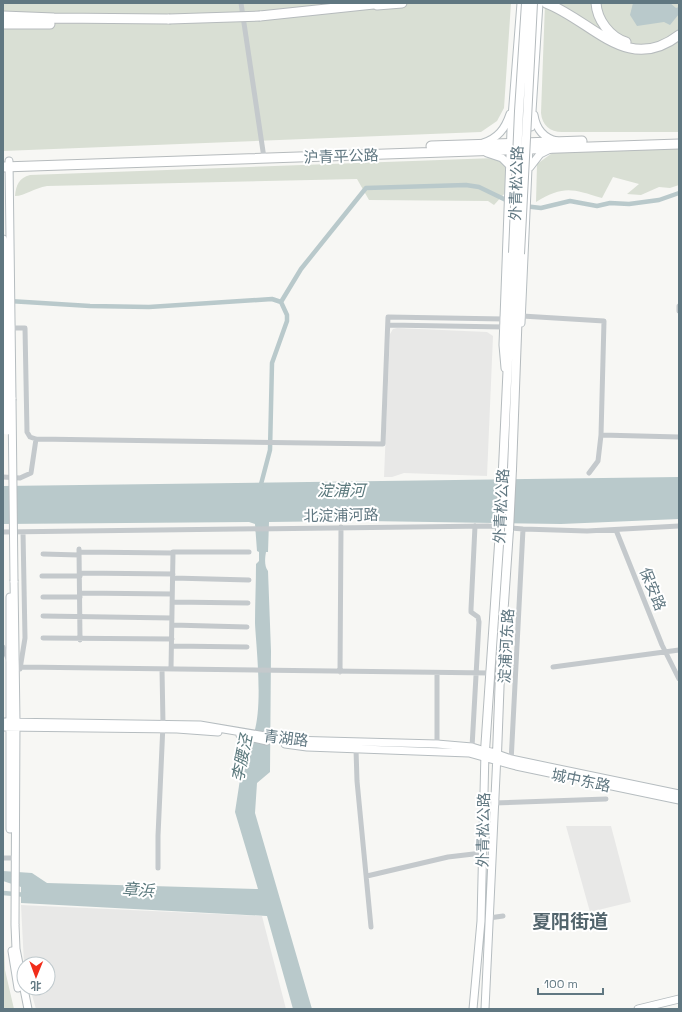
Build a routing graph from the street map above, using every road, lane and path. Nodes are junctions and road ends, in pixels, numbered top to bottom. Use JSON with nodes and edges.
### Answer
{"nodes":[{"id":1,"x":241,"y":3,"type":"edge"},
{"id":2,"x":383,"y":3,"type":"edge"},
{"id":3,"x":402,"y":3,"type":"edge"},
{"id":4,"x":521,"y":3,"type":"edge"},
{"id":5,"x":526,"y":3,"type":"edge"},
{"id":6,"x":533,"y":3,"type":"edge"},
{"id":7,"x":539,"y":3,"type":"edge"},
{"id":8,"x":546,"y":3,"type":"edge"},
{"id":9,"x":596,"y":3,"type":"edge"},
{"id":10,"x":354,"y":7,"type":"junction"},
{"id":11,"x":3,"y":16,"type":"edge"},
{"id":12,"x":151,"y":20,"type":"junction"},
{"id":13,"x":3,"y":25,"type":"edge"},
{"id":14,"x":679,"y":28,"type":"edge"},
{"id":15,"x":679,"y":35,"type":"edge"},
{"id":16,"x":532,"y":98,"type":"junction"},
{"id":17,"x":513,"y":107,"type":"junction"},
{"id":18,"x":679,"y":138,"type":"edge"},
{"id":19,"x":565,"y":142,"type":"junction"},
{"id":20,"x":679,"y":144,"type":"edge"},
{"id":21,"x":477,"y":145,"type":"junction"},
{"id":22,"x":511,"y":146,"type":"junction"},
{"id":23,"x":525,"y":146,"type":"junction"},
{"id":24,"x":552,"y":148,"type":"junction"},
{"id":25,"x":470,"y":151,"type":"junction"},
{"id":26,"x":263,"y":155,"type":"junction"},
{"id":27,"x":6,"y":164,"type":"edge"},
{"id":28,"x":510,"y":167,"type":"junction"},
{"id":29,"x":528,"y":175,"type":"junction"},
{"id":30,"x":511,"y":182,"type":"junction"},
{"id":31,"x":528,"y":186,"type":"junction"},
{"id":32,"x":3,"y":239,"type":"edge"},
{"id":33,"x":516,"y":254,"type":"junction"},
{"id":34,"x":7,"y":290,"type":"edge"},
{"id":35,"x":679,"y":306,"type":"edge"},
{"id":36,"x":679,"y":311,"type":"edge"},
{"id":37,"x":522,"y":316,"type":"junction"},
{"id":38,"x":504,"y":319,"type":"junction"},
{"id":39,"x":388,"y":325,"type":"junction"},
{"id":40,"x":504,"y":327,"type":"junction"},
{"id":41,"x":6,"y":328,"type":"edge"},
{"id":42,"x":506,"y":373,"type":"junction"},
{"id":43,"x":514,"y":377,"type":"junction"},
{"id":44,"x":601,"y":435,"type":"junction"},
{"id":45,"x":679,"y":437,"type":"edge"},
{"id":46,"x":36,"y":439,"type":"junction"},
{"id":47,"x":590,"y":473,"type":"dead end"},
{"id":48,"x":3,"y":477,"type":"edge"},
{"id":49,"x":475,"y":526,"type":"junction"},
{"id":50,"x":679,"y":526,"type":"edge"},
{"id":51,"x":341,"y":527,"type":"junction"},
{"id":52,"x":523,"y":529,"type":"junction"},
{"id":53,"x":616,"y":530,"type":"junction"},
{"id":54,"x":3,"y":532,"type":"edge"},
{"id":55,"x":23,"y":532,"type":"junction"},
{"id":56,"x":79,"y":552,"type":"junction"},
{"id":57,"x":249,"y":552,"type":"dead end"},
{"id":58,"x":173,"y":553,"type":"junction"},
{"id":59,"x":43,"y":554,"type":"dead end"},
{"id":60,"x":80,"y":574,"type":"junction"},
{"id":61,"x":42,"y":576,"type":"dead end"},
{"id":62,"x":173,"y":576,"type":"junction"},
{"id":63,"x":249,"y":580,"type":"dead end"},
{"id":64,"x":12,"y":581,"type":"junction"},
{"id":65,"x":172,"y":594,"type":"junction"},
{"id":66,"x":80,"y":595,"type":"junction"},
{"id":67,"x":43,"y":597,"type":"dead end"},
{"id":68,"x":172,"y":602,"type":"junction"},
{"id":69,"x":248,"y":603,"type":"dead end"},
{"id":70,"x":43,"y":616,"type":"dead end"},
{"id":71,"x":80,"y":617,"type":"junction"},
{"id":72,"x":172,"y":618,"type":"junction"},
{"id":73,"x":172,"y":625,"type":"junction"},
{"id":74,"x":247,"y":627,"type":"dead end"},
{"id":75,"x":42,"y":638,"type":"dead end"},
{"id":76,"x":80,"y":639,"type":"junction"},
{"id":77,"x":172,"y":639,"type":"junction"},
{"id":78,"x":15,"y":646,"type":"junction"},
{"id":79,"x":172,"y":646,"type":"junction"},
{"id":80,"x":3,"y":647,"type":"edge"},
{"id":81,"x":247,"y":647,"type":"dead end"},
{"id":82,"x":679,"y":650,"type":"edge"},
{"id":83,"x":666,"y":651,"type":"junction"},
{"id":84,"x":22,"y":660,"type":"junction"},
{"id":85,"x":10,"y":663,"type":"junction"},
{"id":86,"x":20,"y":667,"type":"junction"},
{"id":87,"x":553,"y":667,"type":"dead end"},
{"id":88,"x":162,"y":669,"type":"junction"},
{"id":89,"x":171,"y":669,"type":"junction"},
{"id":90,"x":340,"y":672,"type":"junction"},
{"id":91,"x":437,"y":673,"type":"junction"},
{"id":92,"x":475,"y":673,"type":"junction"},
{"id":93,"x":490,"y":673,"type":"junction"},
{"id":94,"x":15,"y":679,"type":"junction"},
{"id":95,"x":679,"y":679,"type":"edge"},
{"id":96,"x":10,"y":725,"type":"edge"},
{"id":97,"x":163,"y":727,"type":"junction"},
{"id":98,"x":271,"y":739,"type":"junction"},
{"id":99,"x":437,"y":744,"type":"junction"},
{"id":100,"x":472,"y":747,"type":"junction"},
{"id":101,"x":356,"y":749,"type":"junction"},
{"id":102,"x":485,"y":753,"type":"junction"},
{"id":103,"x":497,"y":757,"type":"junction"},
{"id":104,"x":511,"y":762,"type":"junction"},
{"id":105,"x":679,"y":794,"type":"edge"},
{"id":106,"x":606,"y":799,"type":"dead end"},
{"id":107,"x":679,"y":800,"type":"edge"},
{"id":108,"x":494,"y":803,"type":"junction"},
{"id":109,"x":482,"y":853,"type":"junction"},
{"id":110,"x":9,"y":858,"type":"edge"},
{"id":111,"x":158,"y":868,"type":"dead end"},
{"id":112,"x":367,"y":876,"type":"junction"},
{"id":113,"x":13,"y":911,"type":"junction"},
{"id":114,"x":503,"y":916,"type":"dead end"},
{"id":115,"x":489,"y":918,"type":"junction"},
{"id":116,"x":372,"y":927,"type":"dead end"},
{"id":117,"x":679,"y":999,"type":"edge"},
{"id":118,"x":23,"y":1009,"type":"edge"},
{"id":119,"x":28,"y":1009,"type":"edge"},
{"id":120,"x":473,"y":1009,"type":"edge"},
{"id":121,"x":485,"y":1009,"type":"edge"},
{"id":122,"x":638,"y":1009,"type":"edge"}],
"edges":[{"from":1,"to":26,"type":"street"},
{"from":2,"to":10,"type":"highway"},
{"from":3,"to":10,"type":"highway"},
{"from":4,"to":17,"type":"main road"},
{"from":5,"to":33,"type":"main road","name":"外青松公路","bridge":true},
{"from":6,"to":33,"type":"main road","name":"外青松公路","bridge":true},
{"from":7,"to":16,"type":"main road"},
{"from":8,"to":15,"type":"highway"},
{"from":9,"to":14,"type":"highway"},
{"from":10,"to":12,"type":"highway","bridge":true},
{"from":11,"to":12,"type":"highway"},
{"from":12,"to":13,"type":"highway"},
{"from":16,"to":19,"type":"main road"},
{"from":16,"to":23,"type":"main road"},
{"from":17,"to":21,"type":"main road"},
{"from":17,"to":22,"type":"main road"},
{"from":17,"to":23,"type":"main road"},
{"from":18,"to":19,"type":"highway","name":"沪青平公路"},
{"from":19,"to":23,"type":"highway","name":"沪青平公路"},
{"from":20,"to":24,"type":"highway","name":"沪青平公路"},
{"from":21,"to":22,"type":"highway","name":"沪青平公路"},
{"from":21,"to":26,"type":"highway","name":"沪青平公路"},
{"from":22,"to":23,"type":"highway","name":"沪青平公路"},
{"from":22,"to":25,"type":"highway","name":"沪青平公路"},
{"from":22,"to":28,"type":"main road"},
{"from":23,"to":24,"type":"highway","name":"沪青平公路"},
{"from":23,"to":29,"type":"main road"},
{"from":23,"to":30,"type":"main road"},
{"from":24,"to":29,"type":"main road"},
{"from":25,"to":26,"type":"highway","name":"沪青平公路"},
{"from":25,"to":28,"type":"main road"},
{"from":26,"to":27,"type":"highway","name":"沪青平公路"},
{"from":27,"to":34,"type":"main road"},
{"from":28,"to":30,"type":"main road"},
{"from":29,"to":31,"type":"main road"},
{"from":30,"to":31,"type":"main road"},
{"from":30,"to":38,"type":"main road"},
{"from":31,"to":37,"type":"main road"},
{"from":32,"to":34,"type":"main road"},
{"from":33,"to":42,"type":"main road","name":"外青松公路"},
{"from":33,"to":43,"type":"main road","name":"外青松公路"},
{"from":34,"to":41,"type":"main road"},
{"from":35,"to":36,"type":"street"},
{"from":37,"to":43,"type":"main road"},
{"from":37,"to":44,"type":"street"},
{"from":38,"to":39,"type":"street"},
{"from":38,"to":40,"type":"main road"},
{"from":39,"to":40,"type":"street"},
{"from":39,"to":46,"type":"street"},
{"from":40,"to":42,"type":"main road"},
{"from":41,"to":46,"type":"street"},
{"from":41,"to":64,"type":"main road","bridge":true},
{"from":42,"to":93,"type":"main road","name":"外青松公路","bridge":true},
{"from":43,"to":103,"type":"main road","name":"外青松公路","bridge":true},
{"from":44,"to":45,"type":"street"},
{"from":44,"to":47,"type":"street"},
{"from":46,"to":48,"type":"street"},
{"from":49,"to":51,"type":"street","name":"北淀浦河路"},
{"from":49,"to":52,"type":"street","name":"北淀浦河路"},
{"from":49,"to":92,"type":"street"},
{"from":50,"to":53,"type":"street","name":"北淀浦河路"},
{"from":51,"to":55,"type":"street","name":"北淀浦河路"},
{"from":51,"to":90,"type":"street"},
{"from":52,"to":53,"type":"street","name":"北淀浦河路"},
{"from":52,"to":104,"type":"street","name":"淀浦河东路"},
{"from":53,"to":83,"type":"street","name":"保安路"},
{"from":54,"to":55,"type":"street","name":"北淀浦河路"},
{"from":55,"to":84,"type":"street"},
{"from":56,"to":58,"type":"street"},
{"from":56,"to":59,"type":"street"},
{"from":56,"to":60,"type":"street"},
{"from":57,"to":58,"type":"street"},
{"from":58,"to":62,"type":"street"},
{"from":60,"to":61,"type":"street"},
{"from":60,"to":62,"type":"street"},
{"from":60,"to":66,"type":"street"},
{"from":62,"to":63,"type":"street"},
{"from":62,"to":65,"type":"street"},
{"from":64,"to":78,"type":"main road"},
{"from":64,"to":85,"type":"main road"},
{"from":65,"to":66,"type":"street"},
{"from":65,"to":68,"type":"street"},
{"from":66,"to":67,"type":"street"},
{"from":66,"to":71,"type":"street"},
{"from":68,"to":69,"type":"street"},
{"from":68,"to":72,"type":"street"},
{"from":70,"to":71,"type":"street"},
{"from":71,"to":72,"type":"street"},
{"from":71,"to":76,"type":"street"},
{"from":72,"to":73,"type":"street"},
{"from":73,"to":74,"type":"street"},
{"from":73,"to":77,"type":"street"},
{"from":75,"to":76,"type":"street"},
{"from":76,"to":77,"type":"street"},
{"from":77,"to":79,"type":"street"},
{"from":78,"to":84,"type":"street"},
{"from":78,"to":94,"type":"main road"},
{"from":79,"to":81,"type":"street"},
{"from":79,"to":89,"type":"street"},
{"from":80,"to":85,"type":"street"},
{"from":82,"to":83,"type":"street"},
{"from":83,"to":87,"type":"street"},
{"from":83,"to":95,"type":"street","name":"保安路"},
{"from":84,"to":86,"type":"street"},
{"from":85,"to":96,"type":"main road"},
{"from":86,"to":88,"type":"street"},
{"from":86,"to":94,"type":"street"},
{"from":88,"to":89,"type":"street"},
{"from":88,"to":97,"type":"street"},
{"from":89,"to":90,"type":"street"},
{"from":90,"to":91,"type":"street"},
{"from":91,"to":92,"type":"street"},
{"from":91,"to":99,"type":"street"},
{"from":92,"to":93,"type":"street"},
{"from":92,"to":100,"type":"street"},
{"from":93,"to":102,"type":"main road","name":"外青松公路"},
{"from":94,"to":96,"type":"main road"},
{"from":96,"to":97,"type":"main road","name":"青湖路"},
{"from":96,"to":110,"type":"main road"},
{"from":97,"to":98,"type":"main road","name":"青湖路"},
{"from":97,"to":111,"type":"street"},
{"from":98,"to":99,"type":"main road","name":"青湖路"},
{"from":98,"to":101,"type":"main road","name":"青湖路"},
{"from":99,"to":100,"type":"main road","name":"青湖路"},
{"from":100,"to":102,"type":"main road","name":"青湖路"},
{"from":101,"to":102,"type":"main road","name":"青湖路"},
{"from":101,"to":112,"type":"street"},
{"from":102,"to":103,"type":"main road","name":"青湖路"},
{"from":102,"to":109,"type":"main road","name":"外青松公路"},
{"from":103,"to":104,"type":"main road","name":"城中东路"},
{"from":103,"to":108,"type":"main road","name":"外青松公路"},
{"from":104,"to":105,"type":"main road","name":"城中东路"},
{"from":104,"to":107,"type":"main road","name":"城中东路"},
{"from":106,"to":108,"type":"street"},
{"from":108,"to":115,"type":"main road","name":"外青松公路"},
{"from":109,"to":112,"type":"street"},
{"from":109,"to":120,"type":"main road","name":"外青松公路"},
{"from":110,"to":113,"type":"main road"},
{"from":112,"to":116,"type":"street"},
{"from":113,"to":118,"type":"main road"},
{"from":113,"to":119,"type":"main road"},
{"from":114,"to":115,"type":"street"},
{"from":115,"to":121,"type":"main road","name":"外青松公路"},
{"from":117,"to":122,"type":"main road"}]}
